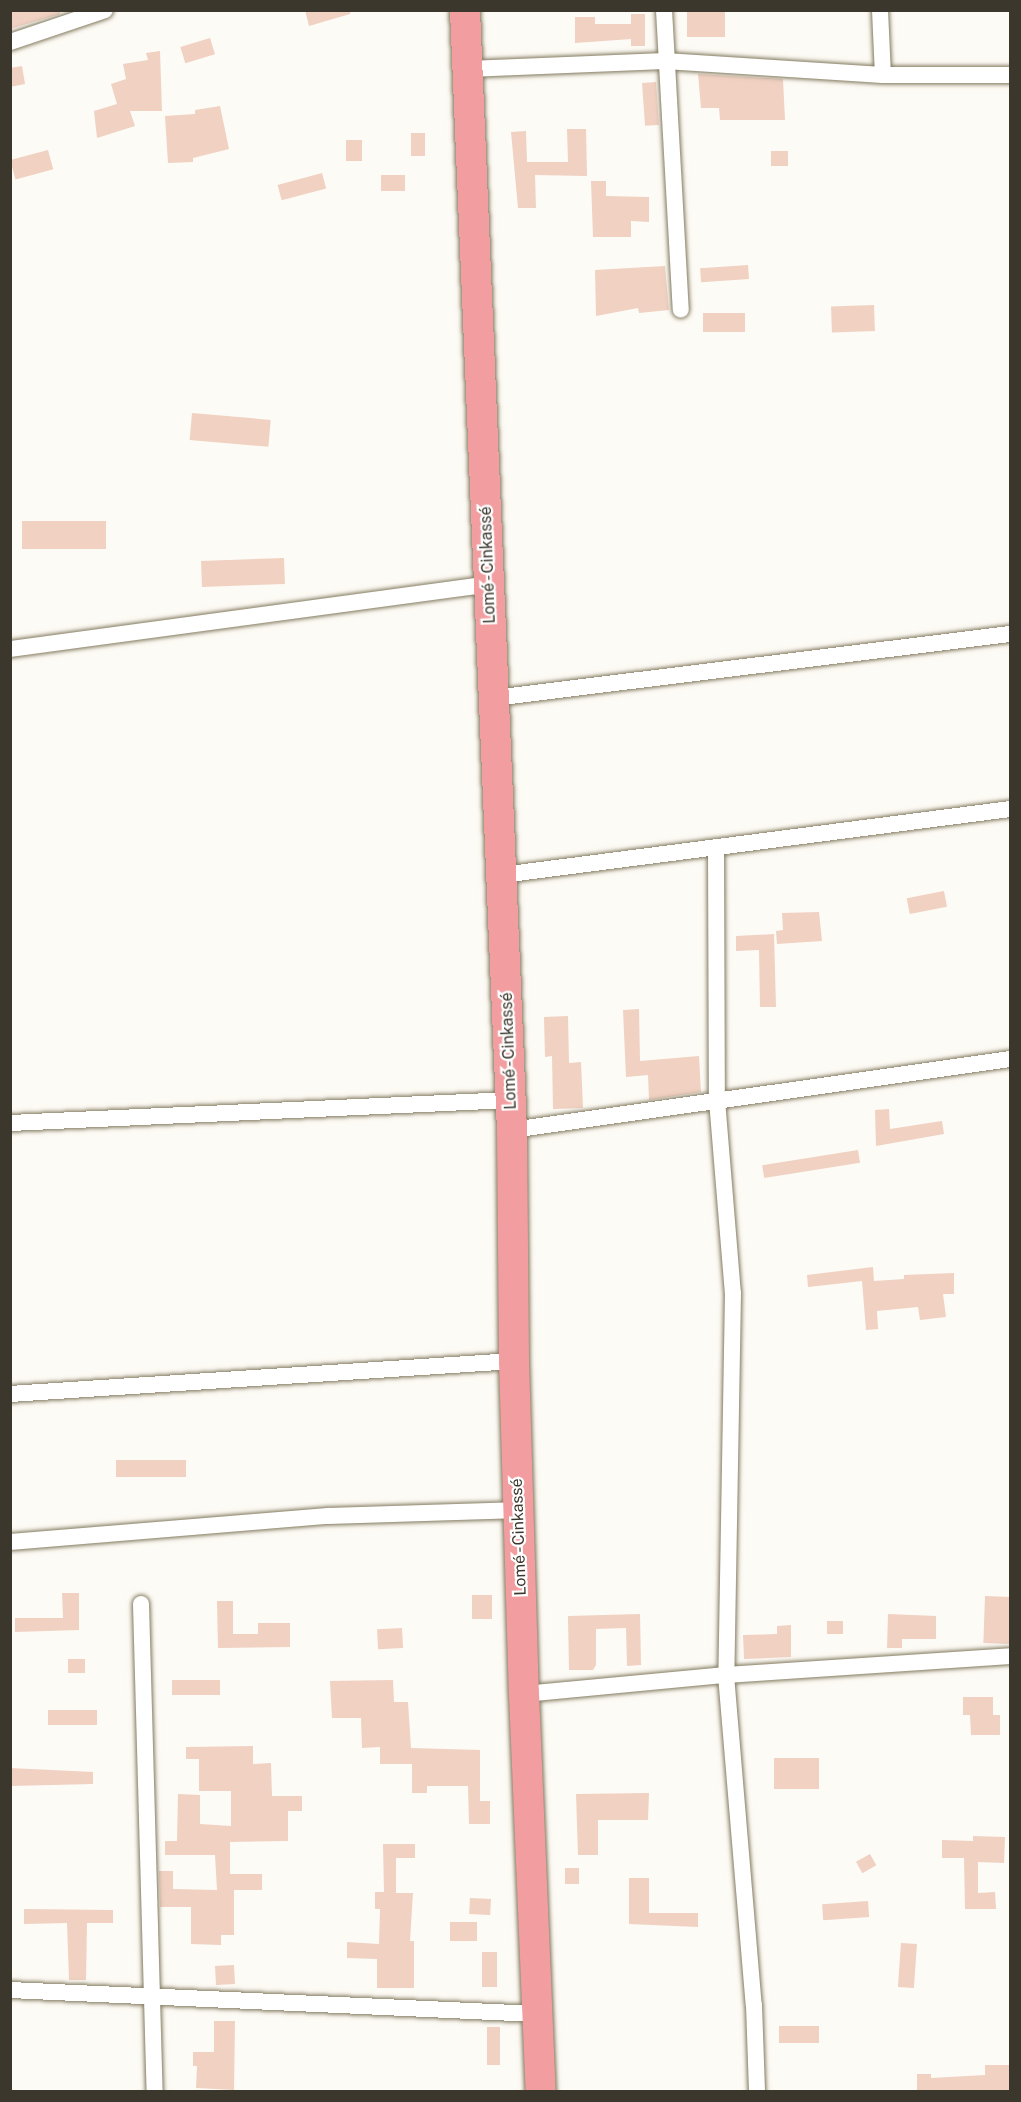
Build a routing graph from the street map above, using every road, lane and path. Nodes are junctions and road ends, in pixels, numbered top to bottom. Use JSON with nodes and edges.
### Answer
{"nodes":[{"id":1,"x":105,"y":10,"type":"edge"},
{"id":2,"x":465,"y":10,"type":"edge"},
{"id":3,"x":664,"y":10,"type":"edge"},
{"id":4,"x":880,"y":10,"type":"edge"},
{"id":5,"x":10,"y":42,"type":"edge"},
{"id":6,"x":665,"y":61,"type":"junction"},
{"id":7,"x":468,"y":69,"type":"junction"},
{"id":8,"x":883,"y":75,"type":"junction"},
{"id":9,"x":1011,"y":75,"type":"edge"},
{"id":10,"x":681,"y":310,"type":"dead end"},
{"id":11,"x":489,"y":584,"type":"junction"},
{"id":12,"x":1011,"y":634,"type":"edge"},
{"id":13,"x":10,"y":649,"type":"edge"},
{"id":14,"x":494,"y":698,"type":"junction"},
{"id":15,"x":1011,"y":810,"type":"edge"},
{"id":16,"x":716,"y":847,"type":"junction"},
{"id":17,"x":502,"y":875,"type":"junction"},
{"id":18,"x":1011,"y":1059,"type":"edge"},
{"id":19,"x":511,"y":1100,"type":"junction"},
{"id":20,"x":717,"y":1100,"type":"junction"},
{"id":21,"x":10,"y":1123,"type":"edge"},
{"id":22,"x":512,"y":1130,"type":"junction"},
{"id":23,"x":514,"y":1361,"type":"junction"},
{"id":24,"x":10,"y":1394,"type":"edge"},
{"id":25,"x":518,"y":1510,"type":"junction"},
{"id":26,"x":10,"y":1542,"type":"edge"},
{"id":27,"x":141,"y":1604,"type":"dead end"},
{"id":28,"x":1011,"y":1656,"type":"edge"},
{"id":29,"x":726,"y":1675,"type":"junction"},
{"id":30,"x":524,"y":1694,"type":"junction"},
{"id":31,"x":10,"y":1990,"type":"edge"},
{"id":32,"x":152,"y":1996,"type":"junction"},
{"id":33,"x":537,"y":2014,"type":"junction"},
{"id":34,"x":155,"y":2091,"type":"edge"},
{"id":35,"x":541,"y":2091,"type":"edge"},
{"id":36,"x":757,"y":2091,"type":"edge"}],
"edges":[{"from":1,"to":5,"type":"street"},
{"from":2,"to":7,"type":"highway","name":"Lomé - Cinkassé"},
{"from":3,"to":6,"type":"street"},
{"from":4,"to":8,"type":"street"},
{"from":6,"to":7,"type":"street"},
{"from":6,"to":8,"type":"street"},
{"from":6,"to":10,"type":"street"},
{"from":7,"to":11,"type":"highway","name":"Lomé - Cinkassé"},
{"from":8,"to":9,"type":"street"},
{"from":11,"to":13,"type":"street"},
{"from":11,"to":14,"type":"highway","name":"Lomé - Cinkassé"},
{"from":12,"to":14,"type":"street"},
{"from":14,"to":17,"type":"highway","name":"Lomé - Cinkassé"},
{"from":15,"to":16,"type":"street"},
{"from":16,"to":17,"type":"street"},
{"from":16,"to":20,"type":"street"},
{"from":17,"to":19,"type":"highway","name":"Lomé - Cinkassé"},
{"from":18,"to":20,"type":"street"},
{"from":19,"to":21,"type":"street"},
{"from":19,"to":22,"type":"highway","name":"Lomé - Cinkassé"},
{"from":20,"to":22,"type":"street"},
{"from":20,"to":29,"type":"street"},
{"from":22,"to":23,"type":"highway","name":"Lomé - Cinkassé"},
{"from":23,"to":24,"type":"street"},
{"from":23,"to":25,"type":"highway","name":"Lomé - Cinkassé"},
{"from":25,"to":26,"type":"street"},
{"from":25,"to":30,"type":"highway","name":"Lomé - Cinkassé"},
{"from":27,"to":32,"type":"street"},
{"from":28,"to":29,"type":"street"},
{"from":29,"to":30,"type":"street"},
{"from":29,"to":36,"type":"street"},
{"from":30,"to":33,"type":"highway","name":"Lomé - Cinkassé"},
{"from":31,"to":32,"type":"street"},
{"from":32,"to":33,"type":"street"},
{"from":32,"to":34,"type":"street"},
{"from":33,"to":35,"type":"highway","name":"Lomé - Cinkassé"}]}
